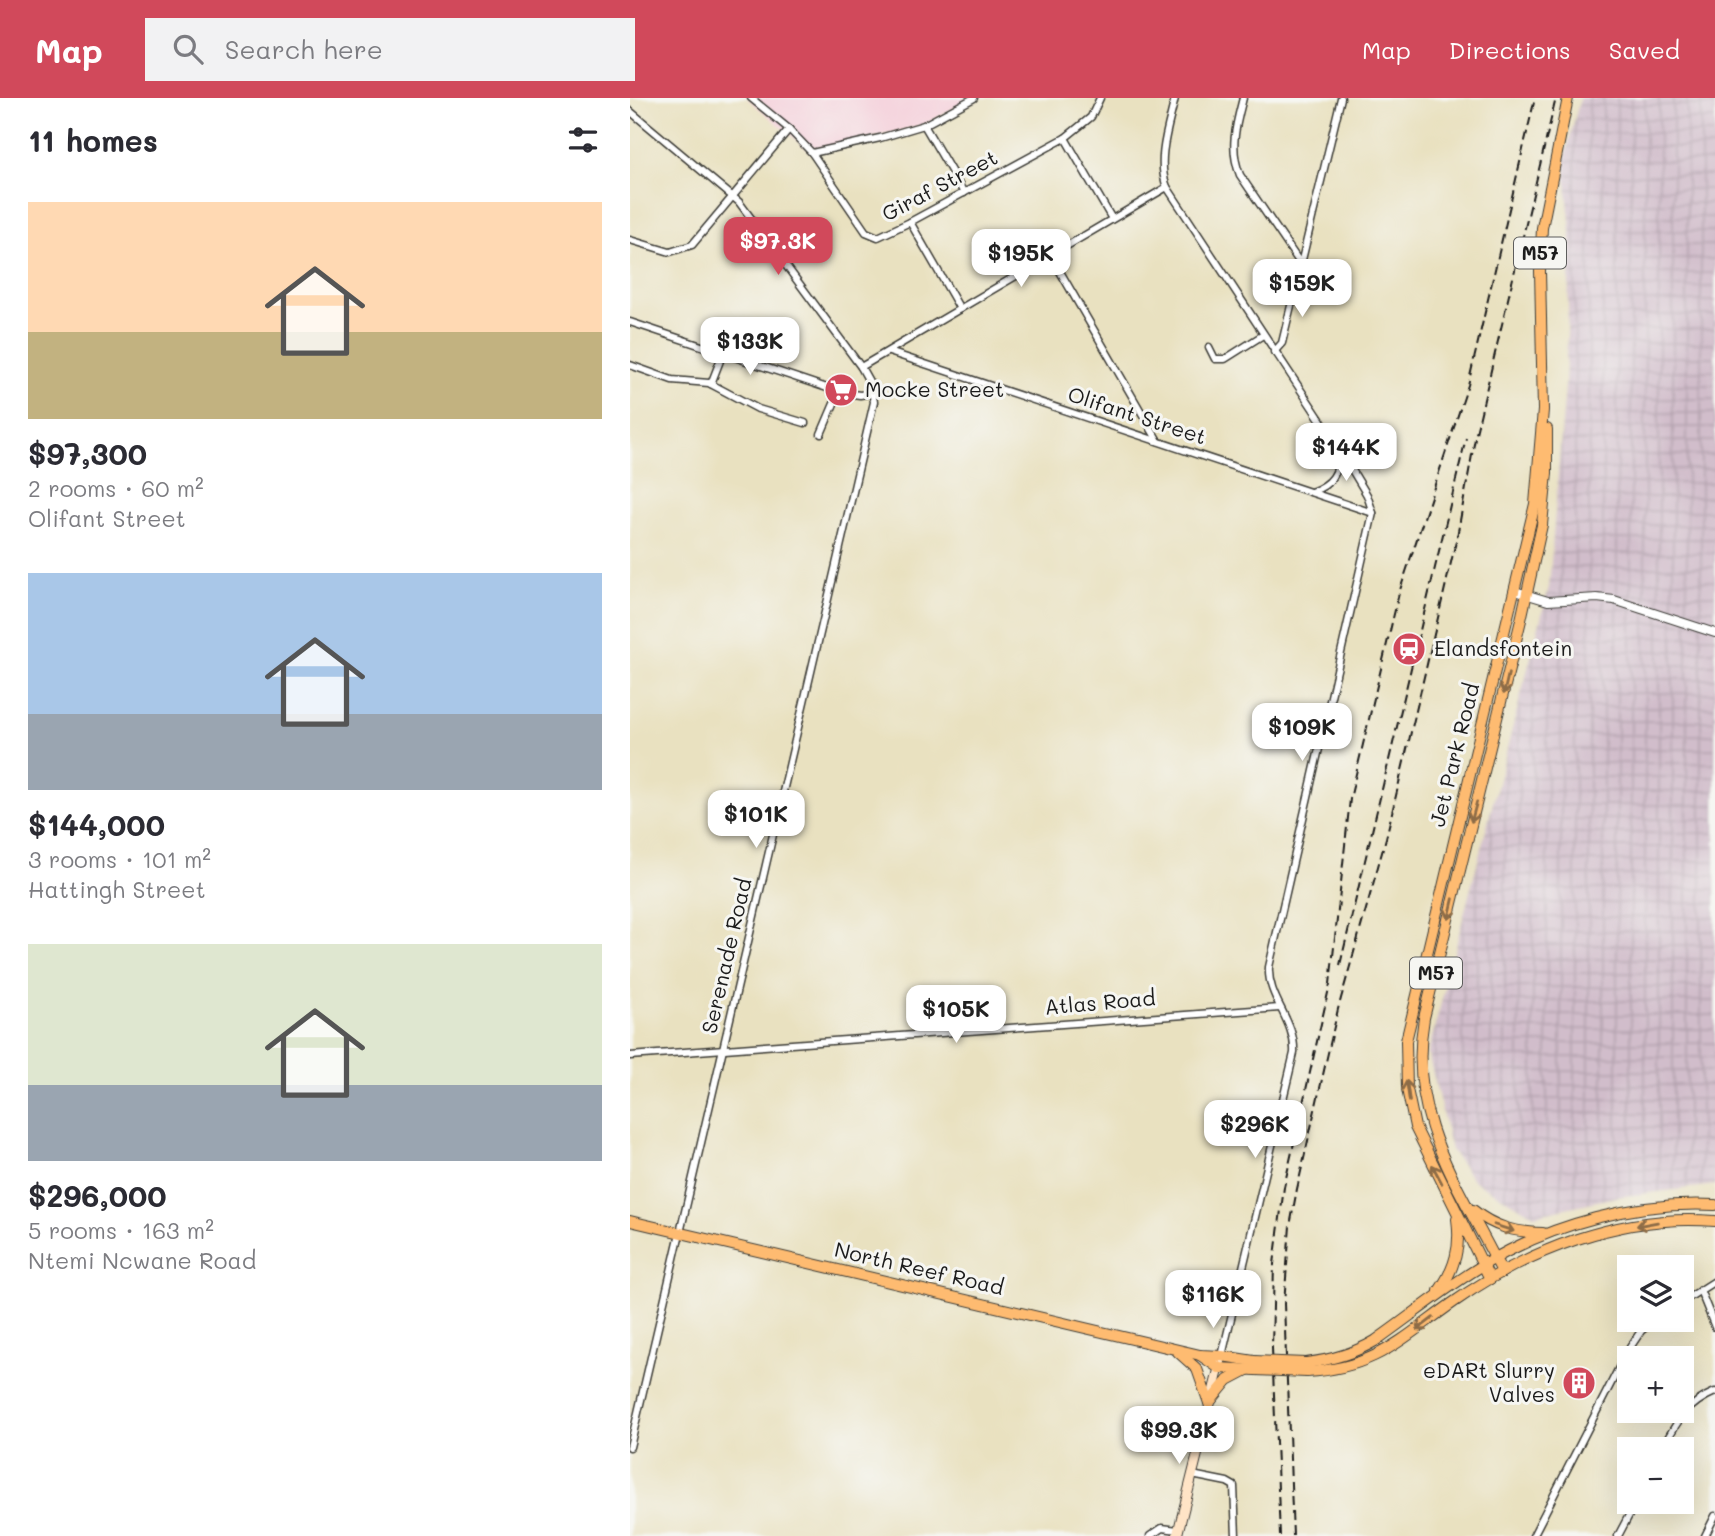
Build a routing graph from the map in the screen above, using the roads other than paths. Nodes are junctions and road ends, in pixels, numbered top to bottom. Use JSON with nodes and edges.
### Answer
{"nodes":[{"id":1,"x":751,"y":98,"type":"edge"},
{"id":2,"x":974,"y":98,"type":"edge"},
{"id":3,"x":1100,"y":98,"type":"edge"},
{"id":4,"x":1175,"y":98,"type":"edge"},
{"id":5,"x":1243,"y":98,"type":"edge"},
{"id":6,"x":1341,"y":98,"type":"edge"},
{"id":7,"x":1569,"y":98,"type":"edge"},
{"id":8,"x":1574,"y":98,"type":"edge"},
{"id":9,"x":630,"y":111,"type":"edge"},
{"id":10,"x":923,"y":125,"type":"junction"},
{"id":11,"x":789,"y":129,"type":"junction"},
{"id":12,"x":1065,"y":138,"type":"junction"},
{"id":13,"x":812,"y":153,"type":"junction"},
{"id":14,"x":1167,"y":187,"type":"junction"},
{"id":15,"x":964,"y":193,"type":"junction"},
{"id":16,"x":732,"y":195,"type":"junction"},
{"id":17,"x":1112,"y":219,"type":"junction"},
{"id":18,"x":910,"y":222,"type":"junction"},
{"id":19,"x":630,"y":240,"type":"edge"},
{"id":20,"x":1051,"y":256,"type":"junction"},
{"id":21,"x":1302,"y":266,"type":"junction"},
{"id":22,"x":960,"y":309,"type":"junction"},
{"id":23,"x":630,"y":322,"type":"edge"},
{"id":24,"x":1263,"y":335,"type":"junction"},
{"id":25,"x":1209,"y":347,"type":"dead end"},
{"id":26,"x":889,"y":352,"type":"junction"},
{"id":27,"x":1274,"y":352,"type":"junction"},
{"id":28,"x":723,"y":353,"type":"junction"},
{"id":29,"x":630,"y":365,"type":"edge"},
{"id":30,"x":861,"y":366,"type":"junction"},
{"id":31,"x":711,"y":384,"type":"junction"},
{"id":32,"x":839,"y":392,"type":"junction"},
{"id":33,"x":873,"y":393,"type":"junction"},
{"id":34,"x":805,"y":423,"type":"dead end"},
{"id":35,"x":821,"y":433,"type":"dead end"},
{"id":36,"x":1158,"y":441,"type":"junction"},
{"id":37,"x":1337,"y":445,"type":"junction"},
{"id":38,"x":1309,"y":492,"type":"junction"},
{"id":39,"x":1373,"y":513,"type":"junction"},
{"id":40,"x":1514,"y":591,"type":"junction"},
{"id":41,"x":1527,"y":594,"type":"junction"},
{"id":42,"x":1715,"y":633,"type":"edge"},
{"id":43,"x":1280,"y":1008,"type":"junction"},
{"id":44,"x":723,"y":1050,"type":"junction"},
{"id":45,"x":630,"y":1056,"type":"edge"},
{"id":46,"x":1468,"y":1205,"type":"junction"},
{"id":47,"x":1715,"y":1205,"type":"edge"},
{"id":48,"x":1455,"y":1210,"type":"junction"},
{"id":49,"x":630,"y":1221,"type":"edge"},
{"id":50,"x":1715,"y":1221,"type":"edge"},
{"id":51,"x":681,"y":1233,"type":"junction"},
{"id":52,"x":1547,"y":1233,"type":"junction"},
{"id":53,"x":1495,"y":1258,"type":"junction"},
{"id":54,"x":1483,"y":1265,"type":"junction"},
{"id":55,"x":1502,"y":1272,"type":"junction"},
{"id":56,"x":1490,"y":1279,"type":"junction"},
{"id":57,"x":1715,"y":1281,"type":"edge"},
{"id":58,"x":1700,"y":1290,"type":"junction"},
{"id":59,"x":1694,"y":1294,"type":"edge"},
{"id":60,"x":1435,"y":1297,"type":"junction"},
{"id":61,"x":1715,"y":1327,"type":"edge"},
{"id":62,"x":1641,"y":1332,"type":"edge"},
{"id":63,"x":1173,"y":1348,"type":"junction"},
{"id":64,"x":1200,"y":1355,"type":"junction"},
{"id":65,"x":1222,"y":1356,"type":"junction"},
{"id":66,"x":1252,"y":1367,"type":"junction"},
{"id":67,"x":1306,"y":1367,"type":"junction"},
{"id":68,"x":1219,"y":1368,"type":"junction"},
{"id":69,"x":1715,"y":1392,"type":"edge"},
{"id":70,"x":1209,"y":1403,"type":"junction"},
{"id":71,"x":1668,"y":1437,"type":"edge"},
{"id":72,"x":630,"y":1447,"type":"edge"},
{"id":73,"x":1192,"y":1475,"type":"junction"},
{"id":74,"x":1630,"y":1514,"type":"edge"},
{"id":75,"x":1715,"y":1516,"type":"edge"},
{"id":76,"x":1178,"y":1533,"type":"edge"},
{"id":77,"x":1150,"y":1536,"type":"edge"},
{"id":78,"x":1236,"y":1536,"type":"edge"},
{"id":79,"x":1533,"y":1536,"type":"edge"},
{"id":80,"x":1618,"y":1536,"type":"edge"},
{"id":81,"x":1705,"y":1536,"type":"edge"}],
"edges":[{"from":1,"to":11,"type":"street","name":"Giraf Street"},
{"from":2,"to":10,"type":"street"},
{"from":3,"to":12,"type":"street","name":"Giraf Street"},
{"from":4,"to":14,"type":"street"},
{"from":5,"to":21,"type":"street"},
{"from":6,"to":21,"type":"street"},
{"from":7,"to":40,"type":"main road","name":"Jet Park Road","number":"M57"},
{"from":8,"to":41,"type":"main road","name":"Jet Park Road","number":"M57"},
{"from":9,"to":16,"type":"street"},
{"from":10,"to":13,"type":"street"},
{"from":10,"to":15,"type":"street"},
{"from":11,"to":13,"type":"street","name":"Giraf Street"},
{"from":11,"to":16,"type":"street"},
{"from":12,"to":15,"type":"street","name":"Giraf Street"},
{"from":12,"to":17,"type":"street"},
{"from":13,"to":18,"type":"street","name":"Giraf Street"},
{"from":14,"to":17,"type":"street"},
{"from":14,"to":24,"type":"street"},
{"from":15,"to":18,"type":"street","name":"Giraf Street"},
{"from":16,"to":19,"type":"street"},
{"from":16,"to":30,"type":"street"},
{"from":17,"to":20,"type":"street"},
{"from":18,"to":22,"type":"street"},
{"from":20,"to":22,"type":"street"},
{"from":20,"to":36,"type":"street"},
{"from":21,"to":27,"type":"street"},
{"from":22,"to":26,"type":"street"},
{"from":23,"to":28,"type":"street"},
{"from":24,"to":25,"type":"street"},
{"from":24,"to":27,"type":"street"},
{"from":26,"to":30,"type":"street"},
{"from":26,"to":36,"type":"street","name":"Olifant Street"},
{"from":27,"to":37,"type":"street"},
{"from":28,"to":31,"type":"street"},
{"from":28,"to":32,"type":"street"},
{"from":29,"to":31,"type":"street"},
{"from":30,"to":33,"type":"street"},
{"from":31,"to":34,"type":"street"},
{"from":32,"to":33,"type":"street"},
{"from":32,"to":35,"type":"street"},
{"from":33,"to":44,"type":"street","name":"Serenade Road"},
{"from":36,"to":38,"type":"street","name":"Olifant Street"},
{"from":37,"to":38,"type":"street"},
{"from":37,"to":39,"type":"street"},
{"from":38,"to":39,"type":"street","name":"Olifant Street"},
{"from":39,"to":43,"type":"street"},
{"from":40,"to":41,"type":"street"},
{"from":48,"to":40,"type":"main road","name":"Jet Park Road","number":"M57","one_way":true},
{"from":41,"to":42,"type":"street"},
{"from":41,"to":46,"type":"main road","name":"Jet Park Road","number":"M57","one_way":true},
{"from":43,"to":44,"type":"street","name":"Atlas Road"},
{"from":43,"to":65,"type":"street"},
{"from":44,"to":45,"type":"street","name":"Atlas Road"},
{"from":44,"to":51,"type":"street","name":"Serenade Road"},
{"from":46,"to":52,"type":"main road","one_way":true},
{"from":46,"to":53,"type":"main road","name":"Jet Park Road","number":"M57"},
{"from":47,"to":52,"type":"main road"},
{"from":48,"to":54,"type":"main road","name":"Jet Park Road","number":"M57"},
{"from":48,"to":60,"type":"main road"},
{"from":49,"to":51,"type":"main road","name":"North Reef Road"},
{"from":50,"to":55,"type":"main road","one_way":true},
{"from":51,"to":63,"type":"main road","name":"North Reef Road"},
{"from":51,"to":72,"type":"street","name":"Serenade Road"},
{"from":52,"to":53,"type":"main road"},
{"from":53,"to":54,"type":"main road","name":"North Reef Road"},
{"from":53,"to":55,"type":"main road","name":"Jet Park Road","number":"M57"},
{"from":54,"to":56,"type":"main road","name":"Jet Park Road","number":"M57"},
{"from":54,"to":60,"type":"main road","name":"North Reef Road"},
{"from":55,"to":56,"type":"main road","name":"North Reef Road"},
{"from":56,"to":67,"type":"main road","name":"North Reef Road","one_way":true},
{"from":57,"to":58,"type":"street"},
{"from":58,"to":59,"type":"street"},
{"from":58,"to":61,"type":"street"},
{"from":60,"to":67,"type":"main road","name":"North Reef Road"},
{"from":62,"to":79,"type":"street"},
{"from":63,"to":64,"type":"main road","name":"North Reef Road"},
{"from":63,"to":70,"type":"main road"},
{"from":64,"to":65,"type":"main road","name":"North Reef Road"},
{"from":64,"to":68,"type":"main road","name":"North Reef Road"},
{"from":65,"to":66,"type":"main road","name":"North Reef Road"},
{"from":65,"to":68,"type":"main road"},
{"from":66,"to":67,"type":"main road","name":"North Reef Road","bridge":true},
{"from":66,"to":68,"type":"main road","name":"North Reef Road"},
{"from":66,"to":70,"type":"main road"},
{"from":68,"to":70,"type":"main road"},
{"from":69,"to":71,"type":"street"},
{"from":70,"to":73,"type":"main road"},
{"from":73,"to":76,"type":"main road"},
{"from":73,"to":78,"type":"street"},
{"from":74,"to":80,"type":"street"},
{"from":75,"to":81,"type":"street"},
{"from":76,"to":77,"type":"street"}]}
